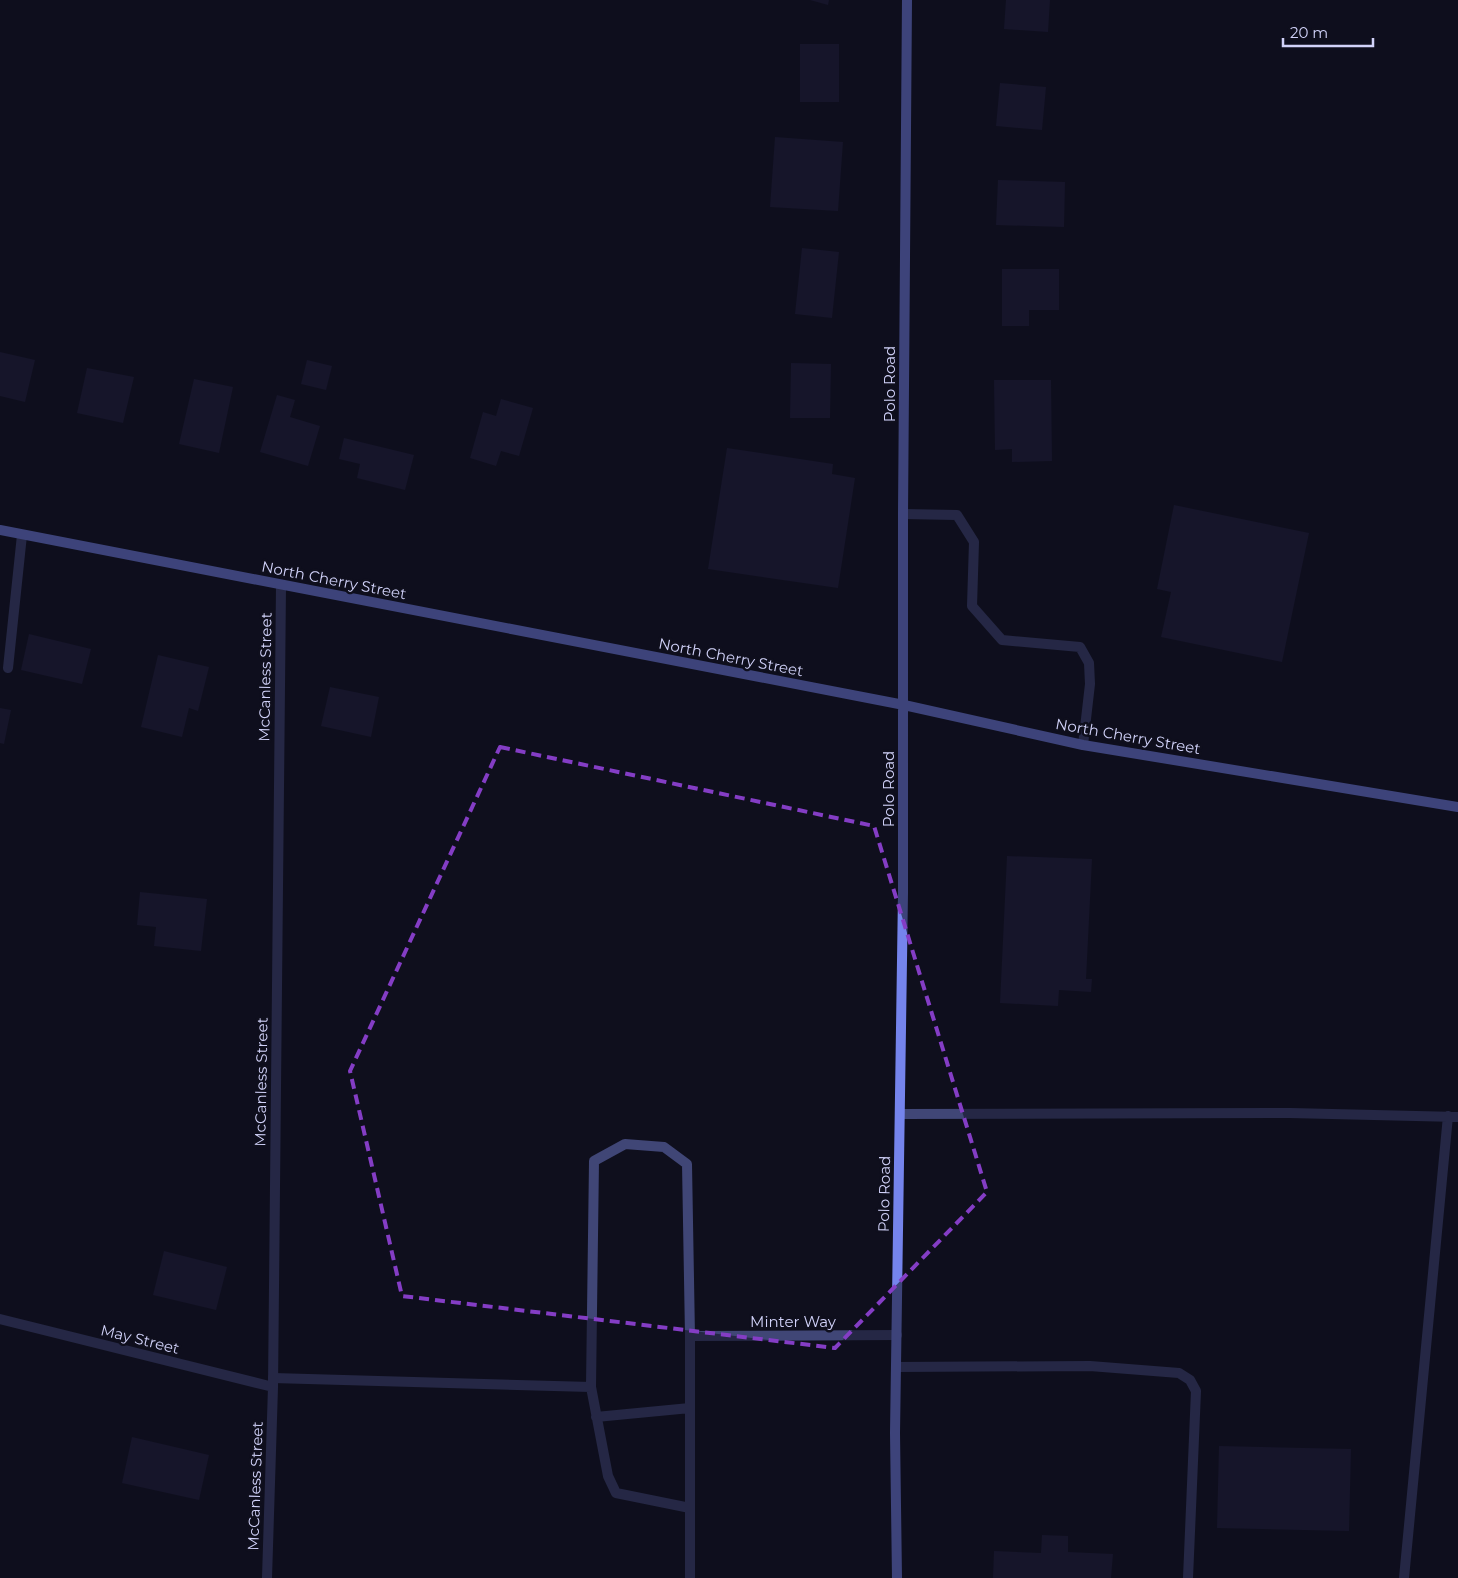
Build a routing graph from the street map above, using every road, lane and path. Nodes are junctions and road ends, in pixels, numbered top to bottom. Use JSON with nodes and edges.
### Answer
{"nodes":[{"id":1,"x":907,"y":0,"type":"edge"},
{"id":2,"x":903,"y":514,"type":"junction"},
{"id":3,"x":0,"y":530,"type":"edge"},
{"id":4,"x":22,"y":535,"type":"junction"},
{"id":5,"x":281,"y":586,"type":"junction"},
{"id":6,"x":8,"y":668,"type":"dead end"},
{"id":7,"x":904,"y":705,"type":"junction"},
{"id":8,"x":1083,"y":745,"type":"junction"},
{"id":9,"x":1458,"y":807,"type":"edge"},
{"id":10,"x":900,"y":1114,"type":"junction"},
{"id":11,"x":1453,"y":1116,"type":"edge"},
{"id":12,"x":0,"y":1319,"type":"edge"},
{"id":13,"x":897,"y":1335,"type":"junction"},
{"id":14,"x":690,"y":1336,"type":"junction"},
{"id":15,"x":896,"y":1367,"type":"junction"},
{"id":16,"x":273,"y":1383,"type":"junction"},
{"id":17,"x":590,"y":1387,"type":"junction"},
{"id":18,"x":690,"y":1408,"type":"junction"},
{"id":19,"x":596,"y":1417,"type":"junction"},
{"id":20,"x":690,"y":1508,"type":"junction"},
{"id":21,"x":267,"y":1578,"type":"edge"},
{"id":22,"x":690,"y":1578,"type":"edge"},
{"id":23,"x":897,"y":1578,"type":"edge"},
{"id":24,"x":1188,"y":1578,"type":"edge"},
{"id":25,"x":1404,"y":1578,"type":"edge"}],
"edges":[{"from":1,"to":2,"type":"main road","name":"Polo Road"},
{"from":2,"to":7,"type":"main road","name":"Polo Road"},
{"from":2,"to":8,"type":"street"},
{"from":3,"to":4,"type":"main road","name":"North Cherry Street"},
{"from":4,"to":5,"type":"main road","name":"North Cherry Street"},
{"from":4,"to":6,"type":"street"},
{"from":5,"to":7,"type":"main road","name":"North Cherry Street"},
{"from":5,"to":16,"type":"street","name":"McCanless Street"},
{"from":7,"to":8,"type":"main road","name":"North Cherry Street"},
{"from":7,"to":10,"type":"main road","name":"Polo Road"},
{"from":8,"to":9,"type":"main road","name":"North Cherry Street"},
{"from":10,"to":11,"type":"street"},
{"from":10,"to":13,"type":"main road","name":"Polo Road"},
{"from":11,"to":25,"type":"street"},
{"from":12,"to":16,"type":"street","name":"May Street"},
{"from":13,"to":14,"type":"street","name":"Minter Way"},
{"from":13,"to":15,"type":"main road","name":"Polo Road"},
{"from":14,"to":17,"type":"street"},
{"from":14,"to":18,"type":"street"},
{"from":15,"to":23,"type":"main road","name":"Polo Road"},
{"from":15,"to":24,"type":"street"},
{"from":16,"to":17,"type":"street","name":"May Street"},
{"from":16,"to":21,"type":"street","name":"McCanless Street"},
{"from":17,"to":19,"type":"street"},
{"from":18,"to":19,"type":"street"},
{"from":18,"to":20,"type":"street"},
{"from":19,"to":20,"type":"street"},
{"from":20,"to":22,"type":"street"}]}
